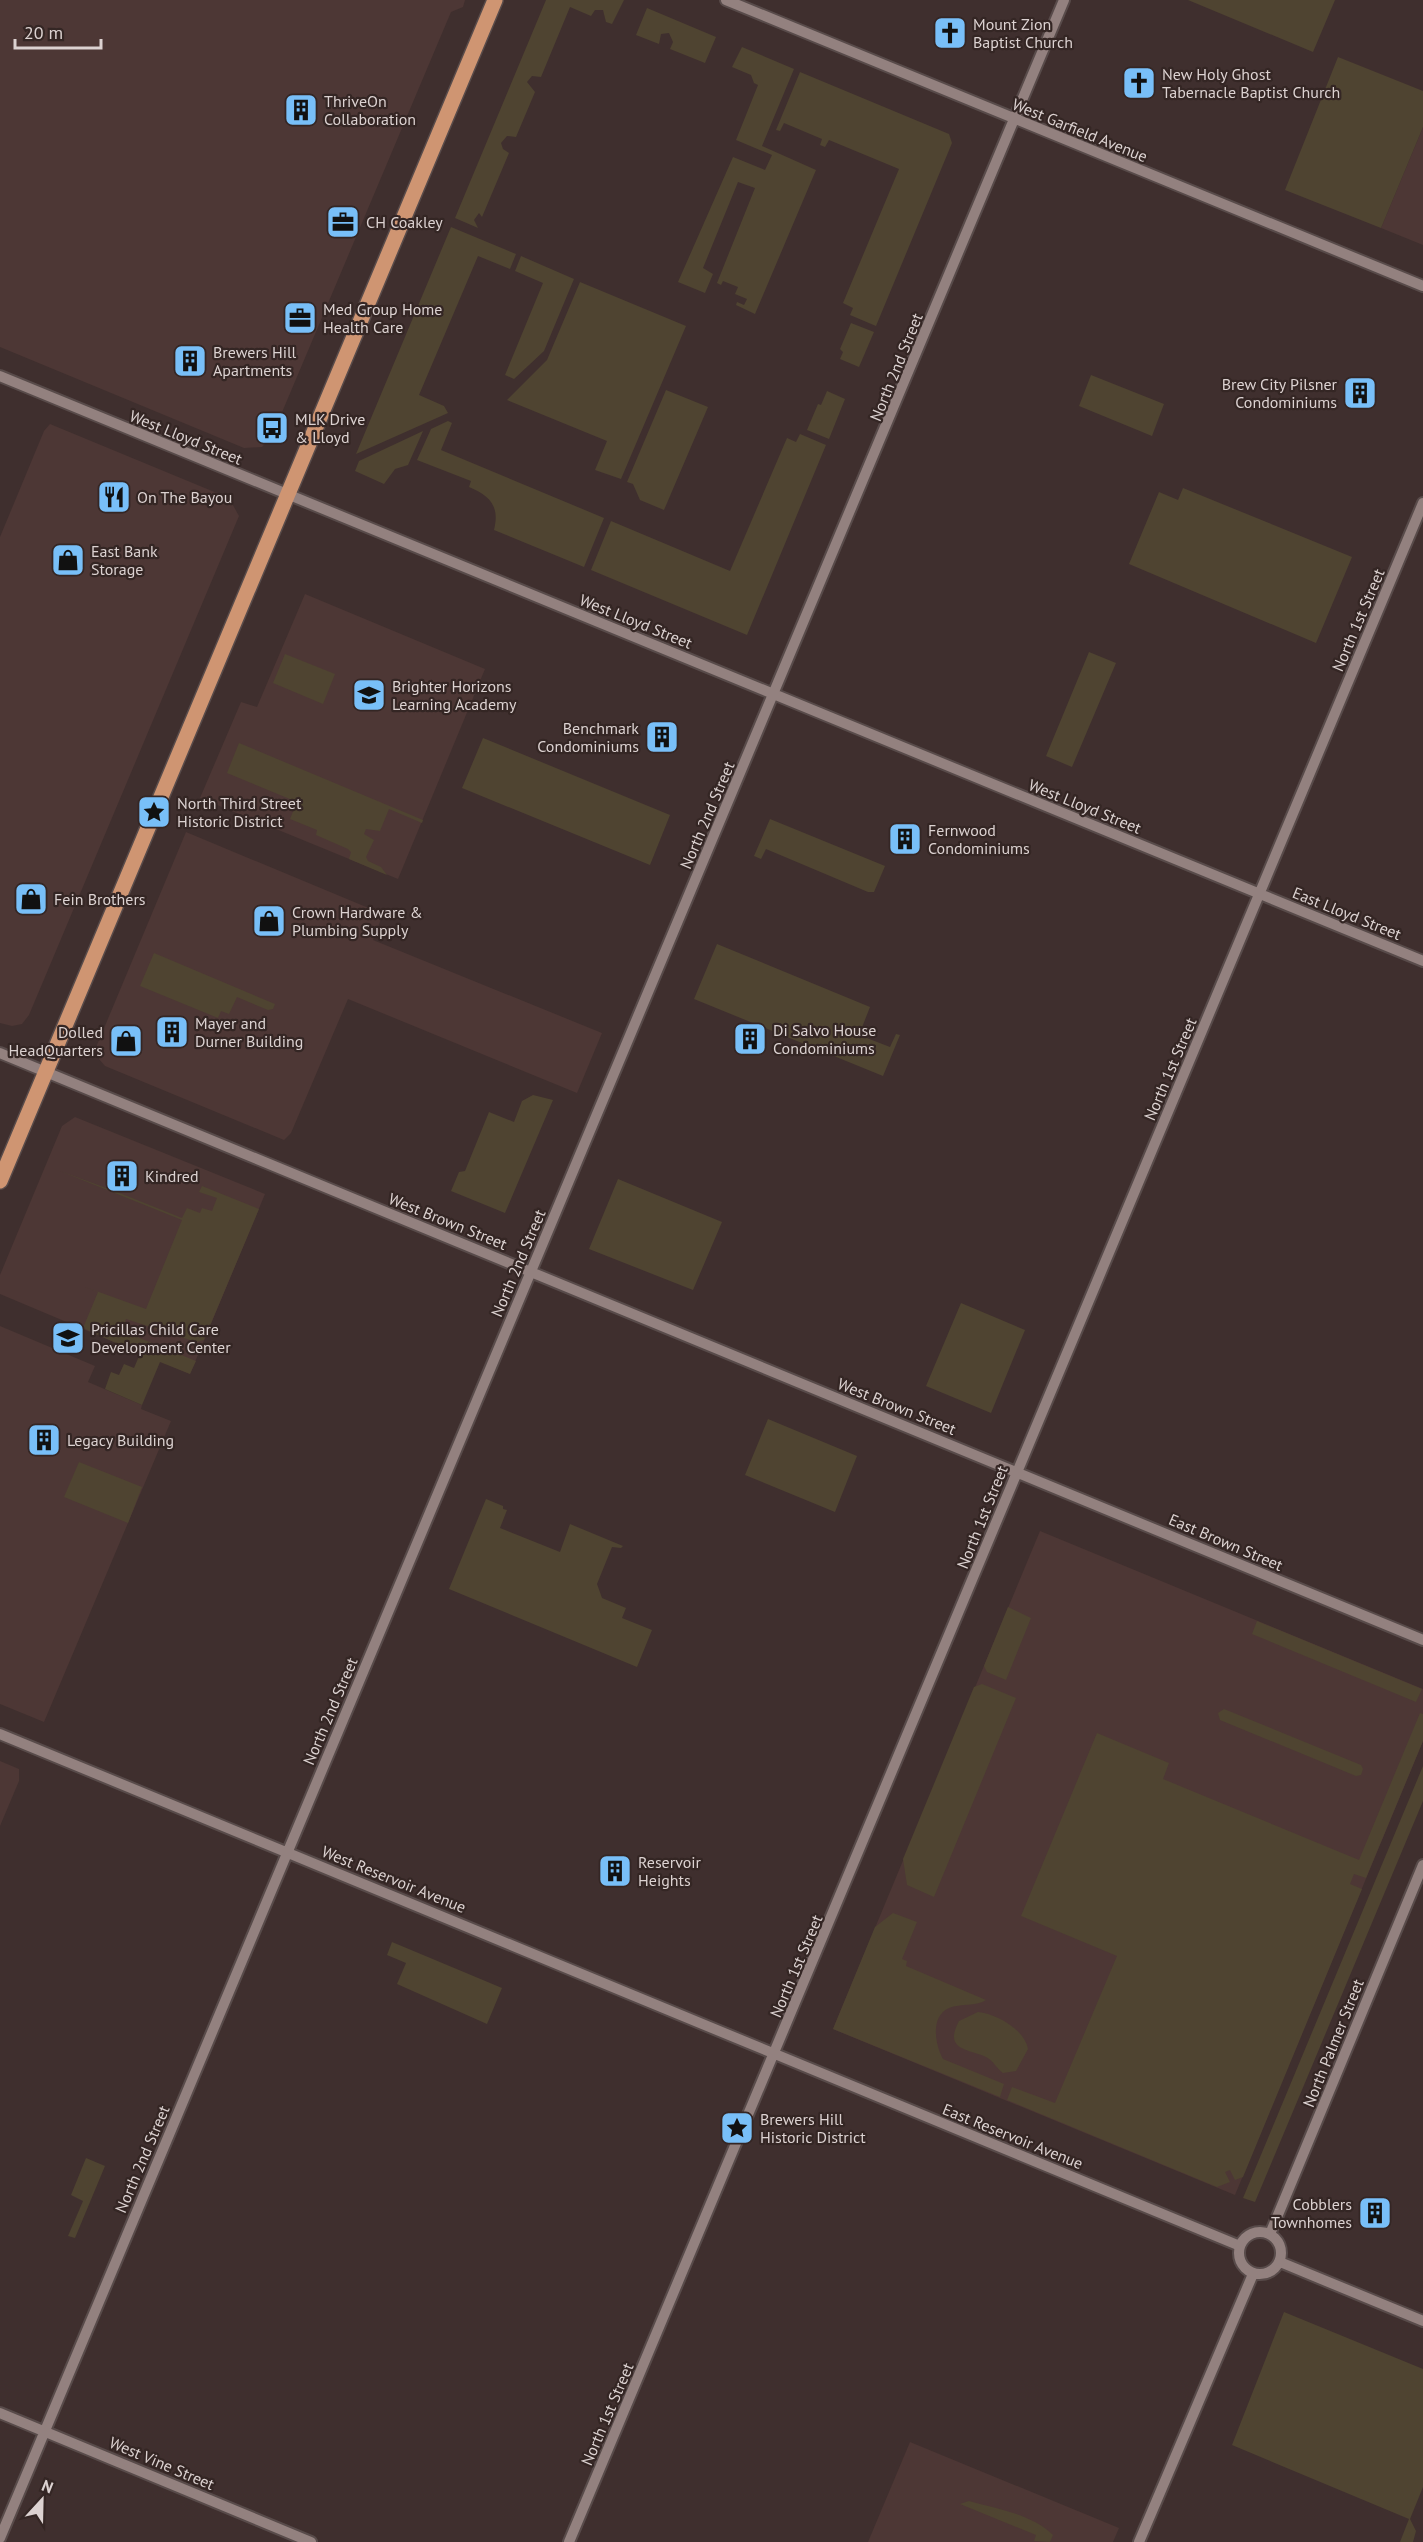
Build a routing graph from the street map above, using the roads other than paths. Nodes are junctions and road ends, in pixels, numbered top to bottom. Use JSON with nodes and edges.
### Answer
{"nodes":[{"id":1,"x":495,"y":0,"type":"edge"},
{"id":2,"x":726,"y":0,"type":"edge"},
{"id":3,"x":1064,"y":0,"type":"edge"},
{"id":4,"x":1014,"y":119,"type":"junction"},
{"id":5,"x":1423,"y":286,"type":"edge"},
{"id":6,"x":0,"y":376,"type":"edge"},
{"id":7,"x":288,"y":495,"type":"junction"},
{"id":8,"x":1423,"y":503,"type":"edge"},
{"id":9,"x":774,"y":694,"type":"junction"},
{"id":10,"x":1260,"y":893,"type":"junction"},
{"id":11,"x":1423,"y":961,"type":"edge"},
{"id":12,"x":0,"y":1053,"type":"edge"},
{"id":13,"x":46,"y":1072,"type":"junction"},
{"id":14,"x":0,"y":1181,"type":"edge"},
{"id":15,"x":531,"y":1272,"type":"junction"},
{"id":16,"x":1017,"y":1471,"type":"junction"},
{"id":17,"x":1423,"y":1640,"type":"edge"},
{"id":18,"x":0,"y":1734,"type":"edge"},
{"id":19,"x":287,"y":1852,"type":"junction"},
{"id":20,"x":1423,"y":1864,"type":"edge"},
{"id":21,"x":775,"y":2055,"type":"junction"},
{"id":22,"x":1270,"y":2234,"type":"junction"},
{"id":23,"x":1240,"y":2246,"type":"junction"},
{"id":24,"x":1280,"y":2262,"type":"junction"},
{"id":25,"x":1253,"y":2274,"type":"junction"},
{"id":26,"x":1423,"y":2321,"type":"edge"},
{"id":27,"x":0,"y":2413,"type":"edge"},
{"id":28,"x":45,"y":2431,"type":"junction"},
{"id":29,"x":0,"y":2538,"type":"edge"},
{"id":30,"x":311,"y":2542,"type":"edge"},
{"id":31,"x":570,"y":2542,"type":"edge"},
{"id":32,"x":1139,"y":2542,"type":"edge"}],
"edges":[{"from":1,"to":7,"type":"main road"},
{"from":2,"to":4,"type":"street","name":"West Garfield Avenue"},
{"from":3,"to":4,"type":"street","name":"North 2nd Street"},
{"from":4,"to":5,"type":"street","name":"West Garfield Avenue"},
{"from":4,"to":9,"type":"street","name":"North 2nd Street"},
{"from":6,"to":7,"type":"street","name":"West Lloyd Street"},
{"from":7,"to":9,"type":"street","name":"West Lloyd Street"},
{"from":7,"to":13,"type":"main road"},
{"from":8,"to":10,"type":"street","name":"North 1st Street"},
{"from":9,"to":10,"type":"street","name":"West Lloyd Street"},
{"from":9,"to":15,"type":"street","name":"North 2nd Street"},
{"from":10,"to":11,"type":"street","name":"East Lloyd Street"},
{"from":10,"to":16,"type":"street","name":"North 1st Street"},
{"from":12,"to":13,"type":"street","name":"West Brown Street"},
{"from":13,"to":14,"type":"main road"},
{"from":13,"to":15,"type":"street","name":"West Brown Street"},
{"from":15,"to":16,"type":"street","name":"West Brown Street"},
{"from":15,"to":19,"type":"street","name":"North 2nd Street"},
{"from":16,"to":17,"type":"street","name":"East Brown Street"},
{"from":16,"to":21,"type":"street","name":"North 1st Street"},
{"from":18,"to":19,"type":"street","name":"West Reservoir Avenue"},
{"from":19,"to":21,"type":"street","name":"West Reservoir Avenue"},
{"from":19,"to":28,"type":"street","name":"North 2nd Street"},
{"from":20,"to":22,"type":"street","name":"North Palmer Street"},
{"from":21,"to":23,"type":"street","name":"East Reservoir Avenue"},
{"from":21,"to":31,"type":"street","name":"North 1st Street"},
{"from":22,"to":23,"type":"street"},
{"from":22,"to":24,"type":"street"},
{"from":23,"to":25,"type":"street"},
{"from":24,"to":25,"type":"street"},
{"from":24,"to":26,"type":"street"},
{"from":25,"to":32,"type":"street"},
{"from":27,"to":28,"type":"street","name":"West Vine Street"},
{"from":28,"to":29,"type":"street","name":"North 2nd Street"},
{"from":28,"to":30,"type":"street","name":"West Vine Street"}]}
